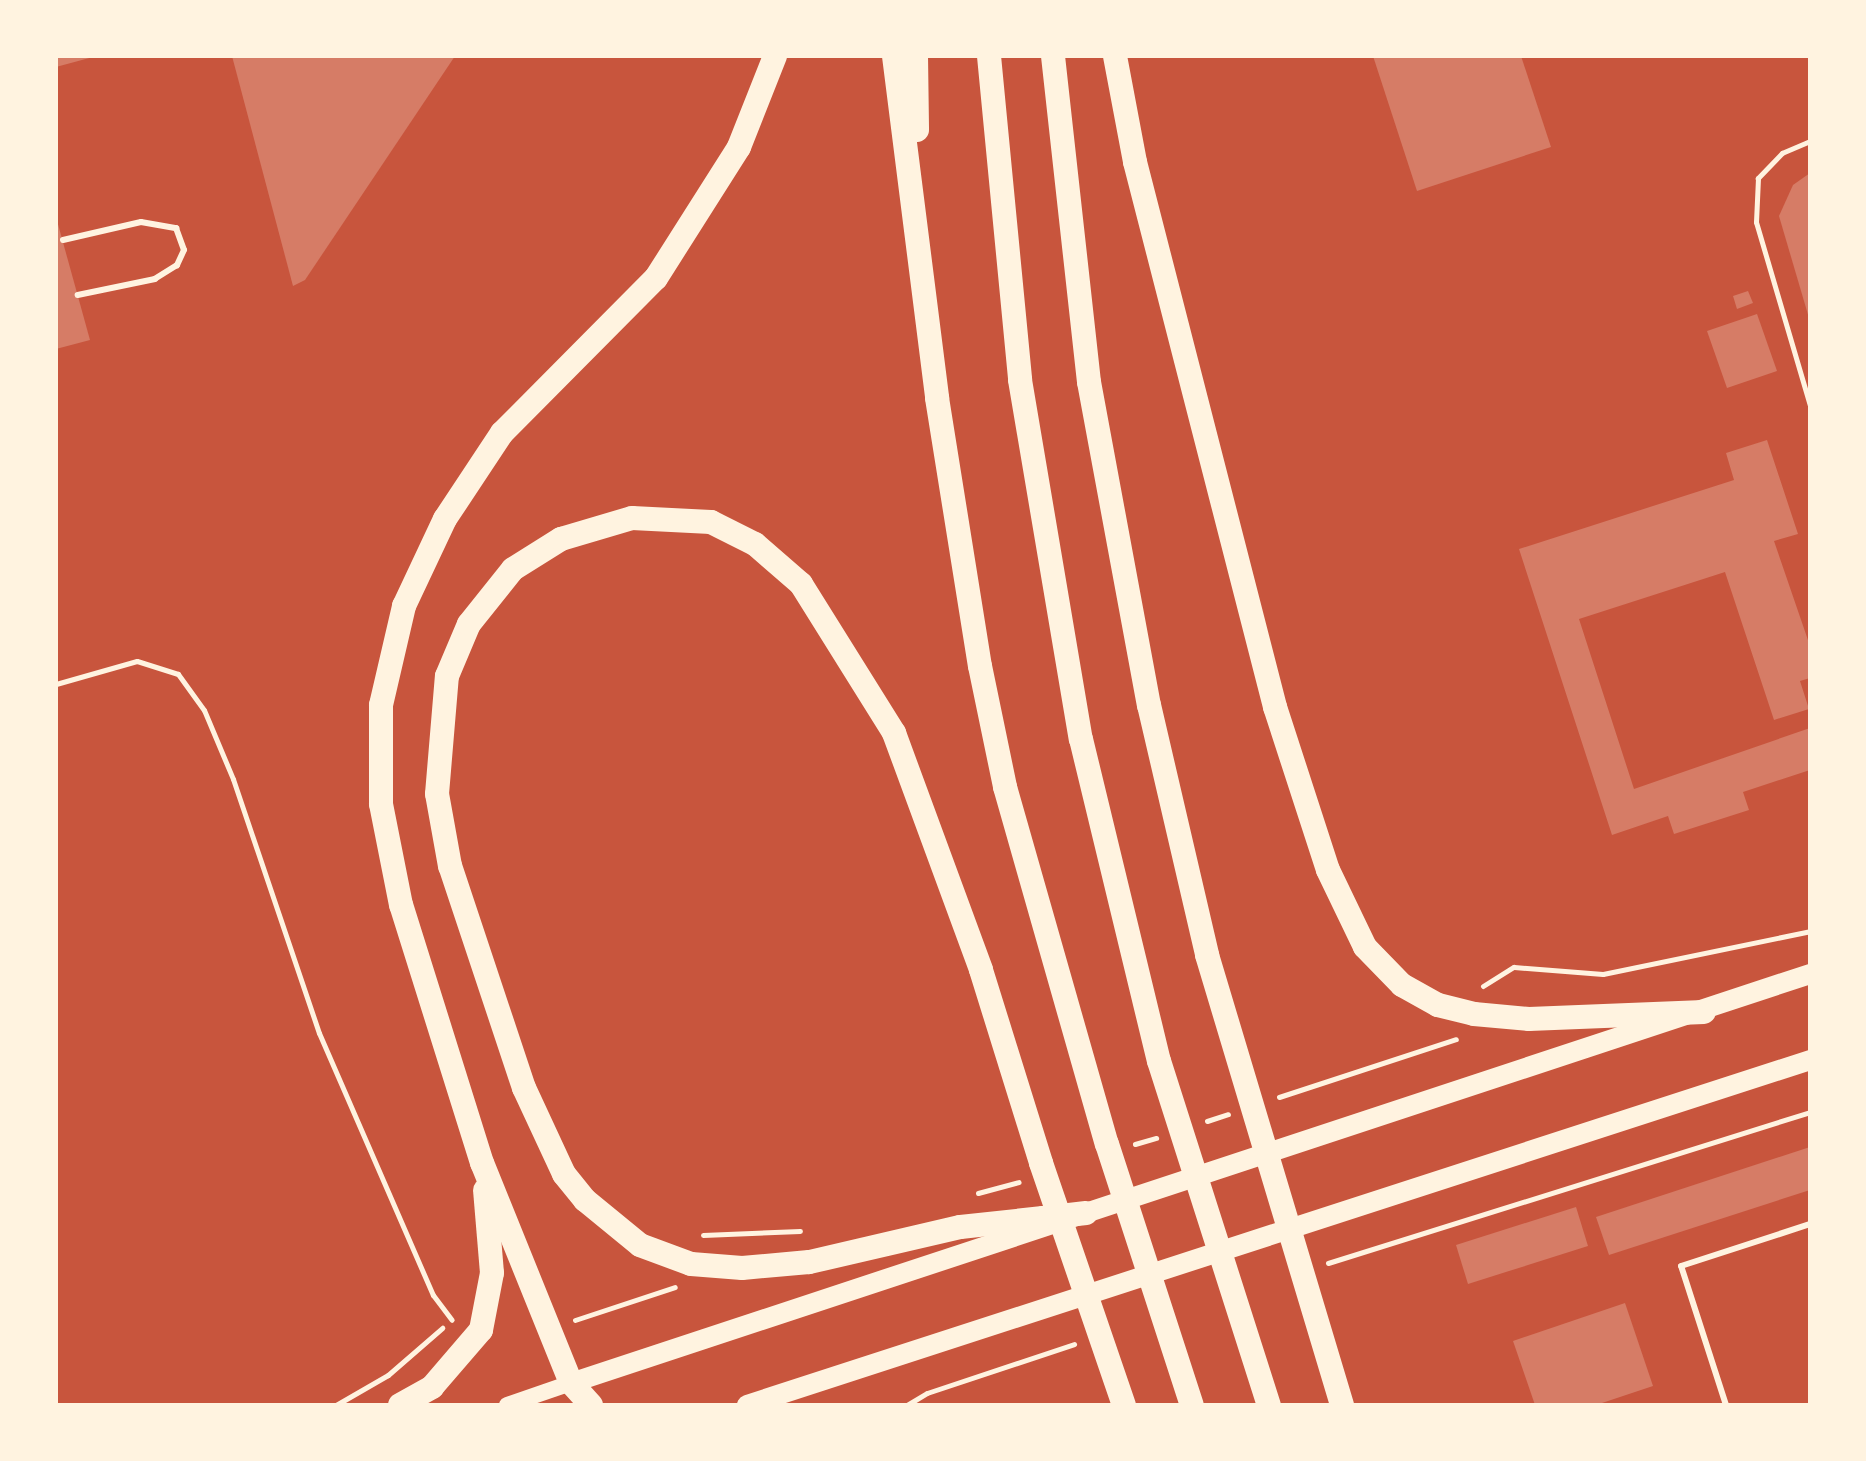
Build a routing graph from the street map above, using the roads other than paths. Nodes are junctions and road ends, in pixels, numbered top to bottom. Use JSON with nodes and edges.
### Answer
{"nodes":[{"id":1,"x":775,"y":56,"type":"edge"},
{"id":2,"x":894,"y":56,"type":"edge"},
{"id":3,"x":916,"y":56,"type":"edge"},
{"id":4,"x":989,"y":56,"type":"edge"},
{"id":5,"x":1053,"y":56,"type":"edge"},
{"id":6,"x":1115,"y":56,"type":"edge"},
{"id":7,"x":63,"y":240,"type":"dead end"},
{"id":8,"x":919,"y":245,"type":"junction"},
{"id":9,"x":78,"y":295,"type":"dead end"},
{"id":10,"x":1810,"y":974,"type":"edge"},
{"id":11,"x":1704,"y":1012,"type":"junction"},
{"id":12,"x":1810,"y":1060,"type":"edge"},
{"id":13,"x":482,"y":1163,"type":"junction"},
{"id":14,"x":1086,"y":1213,"type":"junction"},
{"id":15,"x":1810,"y":1224,"type":"edge"},
{"id":16,"x":1319,"y":1336,"type":"junction"},
{"id":17,"x":571,"y":1383,"type":"junction"},
{"id":18,"x":1188,"y":1395,"type":"edge"},
{"id":19,"x":400,"y":1405,"type":"edge"},
{"id":20,"x":507,"y":1405,"type":"edge"},
{"id":21,"x":591,"y":1405,"type":"edge"},
{"id":22,"x":747,"y":1405,"type":"edge"},
{"id":23,"x":1124,"y":1405,"type":"edge"},
{"id":24,"x":1269,"y":1405,"type":"edge"},
{"id":25,"x":1342,"y":1405,"type":"edge"},
{"id":26,"x":1352,"y":1405,"type":"edge"},
{"id":27,"x":1726,"y":1405,"type":"edge"}],
"edges":[{"from":1,"to":13,"type":"highway"},
{"from":2,"to":8,"type":"highway"},
{"from":3,"to":8,"type":"highway"},
{"from":4,"to":24,"type":"highway"},
{"from":5,"to":16,"type":"highway"},
{"from":6,"to":11,"type":"highway"},
{"from":7,"to":9,"type":"lane"},
{"from":8,"to":18,"type":"highway"},
{"from":10,"to":11,"type":"main road"},
{"from":11,"to":14,"type":"main road"},
{"from":12,"to":22,"type":"main road"},
{"from":13,"to":17,"type":"highway"},
{"from":13,"to":19,"type":"highway"},
{"from":14,"to":17,"type":"main road"},
{"from":14,"to":23,"type":"highway"},
{"from":15,"to":27,"type":"lane"},
{"from":16,"to":25,"type":"highway"},
{"from":16,"to":26,"type":"highway"},
{"from":17,"to":20,"type":"main road"},
{"from":17,"to":21,"type":"highway"}]}
